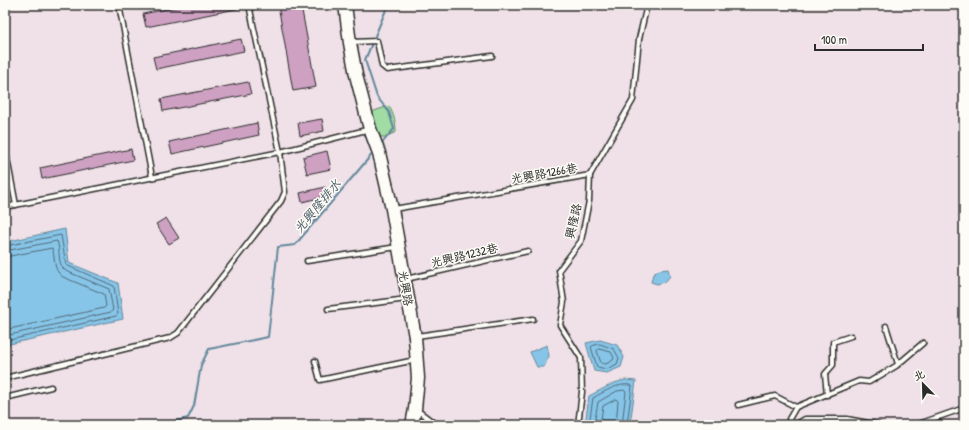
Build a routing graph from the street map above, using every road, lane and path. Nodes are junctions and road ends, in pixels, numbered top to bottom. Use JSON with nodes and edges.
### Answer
{"nodes":[{"id":1,"x":119,"y":5,"type":"edge"},
{"id":2,"x":249,"y":5,"type":"edge"},
{"id":3,"x":345,"y":5,"type":"edge"},
{"id":4,"x":647,"y":5,"type":"edge"},
{"id":5,"x":350,"y":43,"type":"junction"},
{"id":6,"x":492,"y":56,"type":"dead end"},
{"id":7,"x":372,"y":134,"type":"junction"},
{"id":8,"x":5,"y":148,"type":"edge"},
{"id":9,"x":280,"y":152,"type":"junction"},
{"id":10,"x":152,"y":176,"type":"junction"},
{"id":11,"x":590,"y":176,"type":"junction"},
{"id":12,"x":16,"y":205,"type":"junction"},
{"id":13,"x":5,"y":207,"type":"edge"},
{"id":14,"x":392,"y":209,"type":"junction"},
{"id":15,"x":398,"y":247,"type":"junction"},
{"id":16,"x":528,"y":251,"type":"dead end"},
{"id":17,"x":307,"y":261,"type":"dead end"},
{"id":18,"x":404,"y":279,"type":"junction"},
{"id":19,"x":408,"y":299,"type":"junction"},
{"id":20,"x":328,"y":309,"type":"dead end"},
{"id":21,"x":533,"y":319,"type":"dead end"},
{"id":22,"x":886,"y":326,"type":"dead end"},
{"id":23,"x":851,"y":336,"type":"dead end"},
{"id":24,"x":415,"y":337,"type":"junction"},
{"id":25,"x":923,"y":343,"type":"dead end"},
{"id":26,"x":417,"y":359,"type":"junction"},
{"id":27,"x":315,"y":361,"type":"dead end"},
{"id":28,"x":898,"y":364,"type":"junction"},
{"id":29,"x":5,"y":378,"type":"edge"},
{"id":30,"x":51,"y":387,"type":"dead end"},
{"id":31,"x":826,"y":395,"type":"junction"},
{"id":32,"x":5,"y":398,"type":"edge"},
{"id":33,"x":738,"y":405,"type":"dead end"},
{"id":34,"x":796,"y":407,"type":"junction"},
{"id":35,"x":964,"y":408,"type":"edge"},
{"id":36,"x":415,"y":409,"type":"junction"},
{"id":37,"x":412,"y":425,"type":"edge"},
{"id":38,"x":437,"y":425,"type":"edge"},
{"id":39,"x":578,"y":425,"type":"edge"},
{"id":40,"x":792,"y":425,"type":"edge"},
{"id":41,"x":795,"y":425,"type":"edge"},
{"id":42,"x":879,"y":425,"type":"edge"},
{"id":43,"x":916,"y":425,"type":"edge"}],
"edges":[{"from":1,"to":10,"type":"lane"},
{"from":2,"to":9,"type":"lane"},
{"from":3,"to":5,"type":"main road"},
{"from":4,"to":11,"type":"lane","name":"光興路1266巷"},
{"from":5,"to":6,"type":"lane"},
{"from":5,"to":7,"type":"main road"},
{"from":7,"to":9,"type":"lane"},
{"from":7,"to":14,"type":"main road","name":"光興路"},
{"from":8,"to":12,"type":"lane"},
{"from":9,"to":10,"type":"lane"},
{"from":9,"to":29,"type":"lane"},
{"from":10,"to":12,"type":"lane"},
{"from":11,"to":14,"type":"lane","name":"光興路1266巷"},
{"from":11,"to":39,"type":"lane","name":"興隆路"},
{"from":12,"to":13,"type":"lane"},
{"from":14,"to":15,"type":"main road","name":"光興路"},
{"from":15,"to":17,"type":"lane"},
{"from":15,"to":18,"type":"main road","name":"光興路"},
{"from":16,"to":18,"type":"lane","name":"光興路1232巷"},
{"from":18,"to":19,"type":"main road","name":"光興路"},
{"from":19,"to":20,"type":"lane"},
{"from":19,"to":24,"type":"main road","name":"光興路"},
{"from":21,"to":24,"type":"lane"},
{"from":22,"to":28,"type":"lane"},
{"from":23,"to":31,"type":"lane"},
{"from":24,"to":26,"type":"main road","name":"光興路"},
{"from":25,"to":28,"type":"lane"},
{"from":26,"to":27,"type":"lane"},
{"from":26,"to":36,"type":"main road","name":"光興路"},
{"from":28,"to":31,"type":"lane"},
{"from":30,"to":32,"type":"lane"},
{"from":31,"to":34,"type":"lane"},
{"from":33,"to":34,"type":"lane"},
{"from":34,"to":40,"type":"lane"},
{"from":35,"to":43,"type":"lane"},
{"from":36,"to":37,"type":"main road","name":"光興路"},
{"from":36,"to":38,"type":"lane"},
{"from":41,"to":42,"type":"lane"}]}
